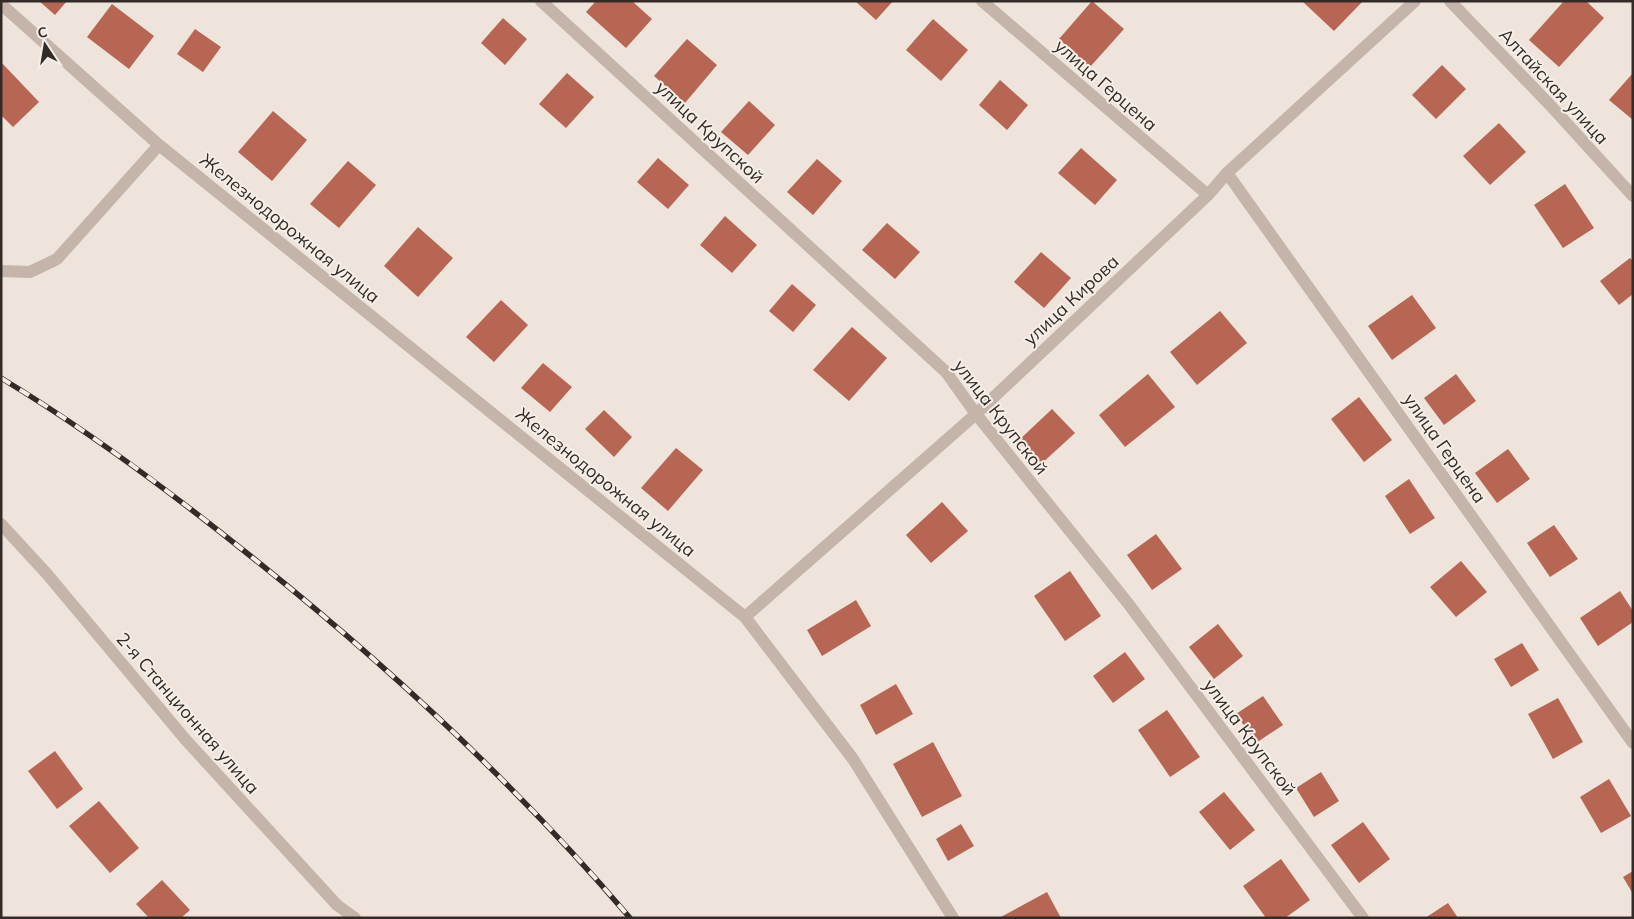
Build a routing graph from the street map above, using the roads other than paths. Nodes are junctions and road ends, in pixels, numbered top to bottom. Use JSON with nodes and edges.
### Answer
{"nodes":[{"id":1,"x":541,"y":1,"type":"edge"},
{"id":2,"x":982,"y":1,"type":"edge"},
{"id":3,"x":1414,"y":1,"type":"edge"},
{"id":4,"x":1450,"y":1,"type":"edge"},
{"id":5,"x":1,"y":4,"type":"edge"},
{"id":6,"x":159,"y":145,"type":"junction"},
{"id":7,"x":1227,"y":173,"type":"junction"},
{"id":8,"x":1208,"y":195,"type":"junction"},
{"id":9,"x":1633,"y":196,"type":"edge"},
{"id":10,"x":1,"y":271,"type":"edge"},
{"id":11,"x":976,"y":414,"type":"junction"},
{"id":12,"x":1,"y":524,"type":"edge"},
{"id":13,"x":745,"y":617,"type":"junction"},
{"id":14,"x":1633,"y":743,"type":"edge"},
{"id":15,"x":355,"y":918,"type":"edge"},
{"id":16,"x":953,"y":918,"type":"edge"},
{"id":17,"x":1363,"y":918,"type":"edge"}],
"edges":[{"from":1,"to":11,"type":"street","name":"улица Крупской"},
{"from":2,"to":8,"type":"street","name":"улица Герцена"},
{"from":3,"to":7,"type":"street","name":"улица Кирова"},
{"from":4,"to":9,"type":"street","name":"Алтайская улица"},
{"from":5,"to":6,"type":"street","name":"Железнодорожная улица"},
{"from":6,"to":10,"type":"street"},
{"from":6,"to":13,"type":"street","name":"Железнодорожная улица"},
{"from":7,"to":8,"type":"street","name":"улица Кирова"},
{"from":7,"to":14,"type":"street","name":"улица Герцена"},
{"from":8,"to":11,"type":"street","name":"улица Кирова"},
{"from":11,"to":13,"type":"street","name":"улица Кирова"},
{"from":11,"to":17,"type":"street","name":"улица Крупской"},
{"from":12,"to":15,"type":"street","name":"2-я Станционная улица"},
{"from":13,"to":16,"type":"street","name":"Железнодорожная улица"}]}
